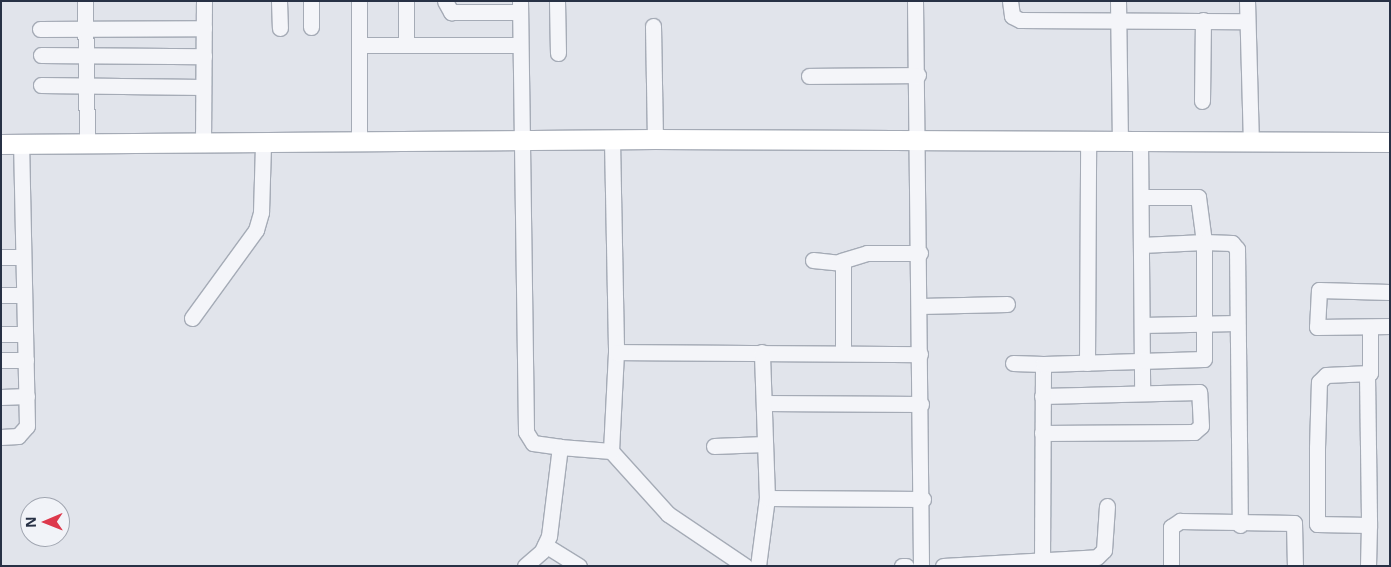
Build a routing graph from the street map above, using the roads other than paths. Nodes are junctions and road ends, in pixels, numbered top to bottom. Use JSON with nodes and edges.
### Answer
{"nodes":[{"id":1,"x":85,"y":1,"type":"edge"},
{"id":2,"x":204,"y":1,"type":"edge"},
{"id":3,"x":279,"y":1,"type":"edge"},
{"id":4,"x":311,"y":1,"type":"edge"},
{"id":5,"x":359,"y":1,"type":"edge"},
{"id":6,"x":406,"y":1,"type":"edge"},
{"id":7,"x":445,"y":1,"type":"edge"},
{"id":8,"x":557,"y":1,"type":"edge"},
{"id":9,"x":916,"y":1,"type":"edge"},
{"id":10,"x":1010,"y":1,"type":"edge"},
{"id":11,"x":1118,"y":1,"type":"edge"},
{"id":12,"x":1247,"y":1,"type":"edge"},
{"id":13,"x":520,"y":7,"type":"edge"},
{"id":14,"x":1118,"y":20,"type":"junction"},
{"id":15,"x":1203,"y":20,"type":"junction"},
{"id":16,"x":1246,"y":21,"type":"junction"},
{"id":17,"x":653,"y":26,"type":"dead end"},
{"id":18,"x":311,"y":27,"type":"dead end"},
{"id":19,"x":85,"y":28,"type":"junction"},
{"id":20,"x":204,"y":28,"type":"junction"},
{"id":21,"x":280,"y":28,"type":"dead end"},
{"id":22,"x":40,"y":29,"type":"dead end"},
{"id":23,"x":359,"y":45,"type":"junction"},
{"id":24,"x":406,"y":45,"type":"junction"},
{"id":25,"x":520,"y":45,"type":"junction"},
{"id":26,"x":558,"y":53,"type":"dead end"},
{"id":27,"x":86,"y":55,"type":"junction"},
{"id":28,"x":40,"y":56,"type":"dead end"},
{"id":29,"x":204,"y":56,"type":"junction"},
{"id":30,"x":918,"y":75,"type":"junction"},
{"id":31,"x":809,"y":76,"type":"dead end"},
{"id":32,"x":41,"y":85,"type":"dead end"},
{"id":33,"x":86,"y":85,"type":"junction"},
{"id":34,"x":203,"y":87,"type":"junction"},
{"id":35,"x":1202,"y":101,"type":"dead end"},
{"id":36,"x":655,"y":139,"type":"junction"},
{"id":37,"x":612,"y":140,"type":"junction"},
{"id":38,"x":519,"y":141,"type":"junction"},
{"id":39,"x":920,"y":141,"type":"junction"},
{"id":40,"x":1088,"y":141,"type":"junction"},
{"id":41,"x":1120,"y":141,"type":"junction"},
{"id":42,"x":1140,"y":141,"type":"junction"},
{"id":43,"x":1250,"y":141,"type":"junction"},
{"id":44,"x":359,"y":142,"type":"junction"},
{"id":45,"x":1390,"y":142,"type":"edge"},
{"id":46,"x":203,"y":143,"type":"junction"},
{"id":47,"x":263,"y":143,"type":"junction"},
{"id":48,"x":1,"y":144,"type":"edge"},
{"id":49,"x":21,"y":144,"type":"junction"},
{"id":50,"x":87,"y":144,"type":"junction"},
{"id":51,"x":1141,"y":197,"type":"junction"},
{"id":52,"x":1204,"y":242,"type":"junction"},
{"id":53,"x":1141,"y":245,"type":"junction"},
{"id":54,"x":920,"y":253,"type":"junction"},
{"id":55,"x":1,"y":257,"type":"edge"},
{"id":56,"x":24,"y":257,"type":"junction"},
{"id":57,"x":813,"y":260,"type":"dead end"},
{"id":58,"x":841,"y":261,"type":"junction"},
{"id":59,"x":1389,"y":292,"type":"edge"},
{"id":60,"x":1,"y":295,"type":"edge"},
{"id":61,"x":24,"y":295,"type":"junction"},
{"id":62,"x":1008,"y":304,"type":"dead end"},
{"id":63,"x":920,"y":306,"type":"junction"},
{"id":64,"x":192,"y":318,"type":"dead end"},
{"id":65,"x":1237,"y":323,"type":"junction"},
{"id":66,"x":1204,"y":324,"type":"junction"},
{"id":67,"x":1142,"y":325,"type":"junction"},
{"id":68,"x":1390,"y":326,"type":"edge"},
{"id":69,"x":1370,"y":327,"type":"junction"},
{"id":70,"x":1,"y":334,"type":"edge"},
{"id":71,"x":25,"y":334,"type":"junction"},
{"id":72,"x":616,"y":352,"type":"junction"},
{"id":73,"x":762,"y":352,"type":"junction"},
{"id":74,"x":843,"y":352,"type":"junction"},
{"id":75,"x":920,"y":354,"type":"junction"},
{"id":76,"x":1,"y":360,"type":"edge"},
{"id":77,"x":26,"y":360,"type":"junction"},
{"id":78,"x":1014,"y":363,"type":"dead end"},
{"id":79,"x":1087,"y":363,"type":"junction"},
{"id":80,"x":1043,"y":364,"type":"junction"},
{"id":81,"x":1143,"y":364,"type":"junction"},
{"id":82,"x":1367,"y":375,"type":"junction"},
{"id":83,"x":1142,"y":393,"type":"junction"},
{"id":84,"x":27,"y":396,"type":"junction"},
{"id":85,"x":1042,"y":396,"type":"junction"},
{"id":86,"x":1,"y":397,"type":"edge"},
{"id":87,"x":764,"y":404,"type":"junction"},
{"id":88,"x":921,"y":404,"type":"junction"},
{"id":89,"x":1042,"y":433,"type":"junction"},
{"id":90,"x":1,"y":437,"type":"edge"},
{"id":91,"x":766,"y":444,"type":"junction"},
{"id":92,"x":714,"y":446,"type":"dead end"},
{"id":93,"x":560,"y":447,"type":"junction"},
{"id":94,"x":611,"y":451,"type":"junction"},
{"id":95,"x":768,"y":498,"type":"junction"},
{"id":96,"x":923,"y":500,"type":"junction"},
{"id":97,"x":1107,"y":506,"type":"dead end"},
{"id":98,"x":1294,"y":523,"type":"junction"},
{"id":99,"x":1317,"y":524,"type":"junction"},
{"id":100,"x":1240,"y":525,"type":"junction"},
{"id":101,"x":1368,"y":525,"type":"junction"},
{"id":102,"x":546,"y":545,"type":"junction"},
{"id":103,"x":1042,"y":560,"type":"junction"},
{"id":104,"x":1070,"y":563,"type":"edge"},
{"id":105,"x":1005,"y":565,"type":"edge"},
{"id":106,"x":525,"y":566,"type":"edge"},
{"id":107,"x":579,"y":566,"type":"edge"},
{"id":108,"x":745,"y":566,"type":"edge"},
{"id":109,"x":758,"y":566,"type":"edge"},
{"id":110,"x":902,"y":566,"type":"edge"},
{"id":111,"x":906,"y":566,"type":"edge"},
{"id":112,"x":921,"y":566,"type":"edge"},
{"id":113,"x":943,"y":566,"type":"edge"},
{"id":114,"x":1171,"y":566,"type":"edge"},
{"id":115,"x":1295,"y":566,"type":"edge"},
{"id":116,"x":1368,"y":566,"type":"edge"}],
"edges":[{"from":1,"to":19,"type":"street"},
{"from":2,"to":20,"type":"street"},
{"from":3,"to":21,"type":"street"},
{"from":4,"to":18,"type":"street"},
{"from":5,"to":23,"type":"street"},
{"from":6,"to":24,"type":"street"},
{"from":7,"to":13,"type":"street"},
{"from":8,"to":26,"type":"street"},
{"from":9,"to":30,"type":"street"},
{"from":10,"to":14,"type":"street"},
{"from":11,"to":14,"type":"street"},
{"from":12,"to":16,"type":"street"},
{"from":13,"to":25,"type":"street"},
{"from":14,"to":15,"type":"street"},
{"from":14,"to":41,"type":"street"},
{"from":15,"to":16,"type":"street"},
{"from":15,"to":35,"type":"street"},
{"from":16,"to":43,"type":"street"},
{"from":17,"to":36,"type":"street"},
{"from":19,"to":20,"type":"street"},
{"from":19,"to":22,"type":"street"},
{"from":19,"to":27,"type":"street"},
{"from":20,"to":29,"type":"street"},
{"from":23,"to":24,"type":"street"},
{"from":23,"to":44,"type":"street"},
{"from":24,"to":25,"type":"street"},
{"from":25,"to":38,"type":"street"},
{"from":27,"to":28,"type":"street"},
{"from":27,"to":29,"type":"street"},
{"from":27,"to":33,"type":"street"},
{"from":29,"to":34,"type":"street"},
{"from":30,"to":31,"type":"street"},
{"from":30,"to":39,"type":"street"},
{"from":32,"to":33,"type":"street"},
{"from":33,"to":34,"type":"street"},
{"from":33,"to":50,"type":"street"},
{"from":34,"to":46,"type":"street"},
{"from":36,"to":37,"type":"main road"},
{"from":36,"to":39,"type":"main road"},
{"from":37,"to":38,"type":"main road"},
{"from":37,"to":72,"type":"street"},
{"from":38,"to":44,"type":"main road"},
{"from":38,"to":93,"type":"street"},
{"from":39,"to":40,"type":"main road"},
{"from":39,"to":54,"type":"street"},
{"from":40,"to":41,"type":"main road"},
{"from":40,"to":79,"type":"street"},
{"from":41,"to":42,"type":"main road"},
{"from":42,"to":43,"type":"main road"},
{"from":42,"to":51,"type":"street"},
{"from":43,"to":45,"type":"main road"},
{"from":44,"to":47,"type":"main road"},
{"from":46,"to":47,"type":"main road"},
{"from":46,"to":50,"type":"main road"},
{"from":47,"to":64,"type":"street"},
{"from":48,"to":49,"type":"main road"},
{"from":49,"to":50,"type":"main road"},
{"from":49,"to":56,"type":"street"},
{"from":51,"to":52,"type":"street"},
{"from":51,"to":53,"type":"street"},
{"from":52,"to":53,"type":"street"},
{"from":52,"to":65,"type":"street"},
{"from":52,"to":66,"type":"street"},
{"from":53,"to":67,"type":"street"},
{"from":54,"to":58,"type":"street"},
{"from":54,"to":63,"type":"street"},
{"from":55,"to":56,"type":"street"},
{"from":56,"to":61,"type":"street"},
{"from":57,"to":58,"type":"street"},
{"from":58,"to":74,"type":"street"},
{"from":59,"to":69,"type":"street"},
{"from":60,"to":61,"type":"street"},
{"from":61,"to":71,"type":"street"},
{"from":62,"to":63,"type":"street"},
{"from":63,"to":75,"type":"street"},
{"from":65,"to":66,"type":"street"},
{"from":65,"to":100,"type":"street"},
{"from":66,"to":67,"type":"street"},
{"from":66,"to":81,"type":"street"},
{"from":67,"to":81,"type":"street"},
{"from":68,"to":69,"type":"street"},
{"from":69,"to":82,"type":"street"},
{"from":70,"to":71,"type":"street"},
{"from":71,"to":77,"type":"street"},
{"from":72,"to":73,"type":"street"},
{"from":72,"to":94,"type":"street"},
{"from":73,"to":74,"type":"street"},
{"from":73,"to":87,"type":"street"},
{"from":74,"to":75,"type":"street"},
{"from":75,"to":88,"type":"street"},
{"from":76,"to":77,"type":"street"},
{"from":77,"to":84,"type":"street"},
{"from":78,"to":80,"type":"street"},
{"from":79,"to":80,"type":"street"},
{"from":79,"to":81,"type":"street"},
{"from":80,"to":85,"type":"street"},
{"from":81,"to":83,"type":"street"},
{"from":82,"to":99,"type":"street"},
{"from":82,"to":101,"type":"street"},
{"from":83,"to":85,"type":"street"},
{"from":83,"to":89,"type":"street"},
{"from":84,"to":86,"type":"street"},
{"from":84,"to":90,"type":"street"},
{"from":85,"to":89,"type":"street"},
{"from":87,"to":88,"type":"street"},
{"from":87,"to":91,"type":"street"},
{"from":88,"to":96,"type":"street"},
{"from":89,"to":103,"type":"street"},
{"from":91,"to":92,"type":"street"},
{"from":91,"to":95,"type":"street"},
{"from":93,"to":94,"type":"street"},
{"from":93,"to":102,"type":"street"},
{"from":94,"to":108,"type":"street"},
{"from":95,"to":96,"type":"street"},
{"from":95,"to":109,"type":"street"},
{"from":96,"to":112,"type":"street"},
{"from":97,"to":104,"type":"street"},
{"from":98,"to":99,"type":"street"},
{"from":98,"to":100,"type":"street"},
{"from":98,"to":115,"type":"street"},
{"from":99,"to":101,"type":"street"},
{"from":100,"to":114,"type":"street"},
{"from":101,"to":116,"type":"street"},
{"from":102,"to":106,"type":"street"},
{"from":102,"to":107,"type":"street"},
{"from":103,"to":104,"type":"street"},
{"from":103,"to":105,"type":"street"},
{"from":105,"to":113,"type":"street"},
{"from":110,"to":111,"type":"street"}]}
